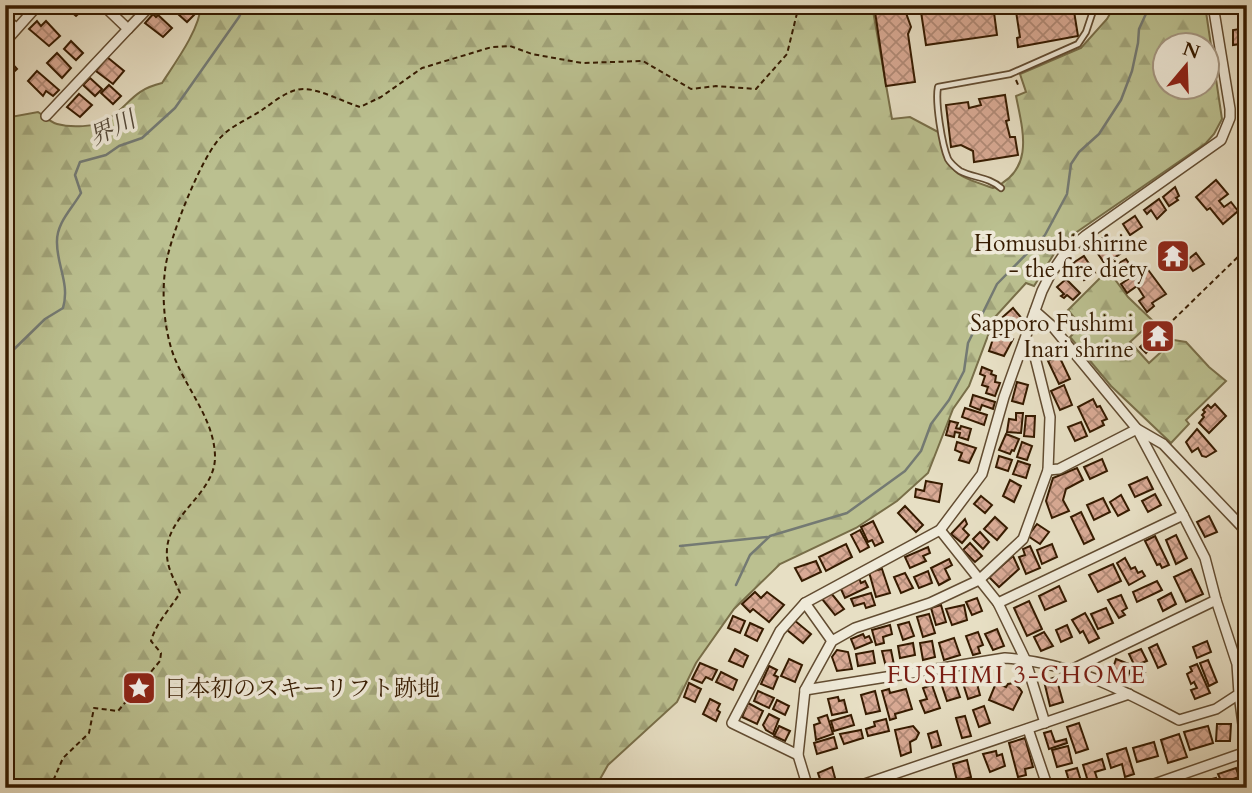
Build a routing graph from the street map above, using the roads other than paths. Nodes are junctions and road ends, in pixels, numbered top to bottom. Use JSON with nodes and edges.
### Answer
{"nodes":[{"id":1,"x":38,"y":5,"type":"edge"},
{"id":2,"x":103,"y":5,"type":"edge"},
{"id":3,"x":150,"y":5,"type":"edge"},
{"id":4,"x":1095,"y":5,"type":"edge"},
{"id":5,"x":1213,"y":5,"type":"edge"},
{"id":6,"x":5,"y":19,"type":"edge"},
{"id":7,"x":16,"y":28,"type":"junction"},
{"id":8,"x":128,"y":29,"type":"junction"},
{"id":9,"x":5,"y":42,"type":"edge"},
{"id":10,"x":46,"y":116,"type":"dead end"},
{"id":11,"x":1001,"y":188,"type":"dead end"},
{"id":12,"x":1035,"y":311,"type":"junction"},
{"id":13,"x":1024,"y":342,"type":"junction"},
{"id":14,"x":1137,"y":429,"type":"junction"},
{"id":15,"x":1048,"y":470,"type":"junction"},
{"id":16,"x":1183,"y":514,"type":"junction"},
{"id":17,"x":1247,"y":529,"type":"edge"},
{"id":18,"x":940,"y":530,"type":"junction"},
{"id":19,"x":979,"y":580,"type":"junction"},
{"id":20,"x":1216,"y":600,"type":"junction"},
{"id":21,"x":805,"y":603,"type":"junction"},
{"id":22,"x":998,"y":603,"type":"junction"},
{"id":23,"x":832,"y":641,"type":"junction"},
{"id":24,"x":1024,"y":659,"type":"junction"},
{"id":25,"x":1073,"y":669,"type":"junction"},
{"id":26,"x":806,"y":690,"type":"junction"},
{"id":27,"x":1129,"y":694,"type":"junction"},
{"id":28,"x":1239,"y":694,"type":"junction"},
{"id":29,"x":1045,"y":723,"type":"junction"},
{"id":30,"x":1028,"y":729,"type":"junction"},
{"id":31,"x":1246,"y":754,"type":"edge"},
{"id":32,"x":798,"y":755,"type":"junction"},
{"id":33,"x":858,"y":787,"type":"edge"},
{"id":34,"x":808,"y":788,"type":"edge"},
{"id":35,"x":1048,"y":788,"type":"edge"},
{"id":36,"x":1143,"y":788,"type":"edge"}],
"edges":[{"from":1,"to":7,"type":"street"},
{"from":2,"to":8,"type":"street"},
{"from":3,"to":8,"type":"street"},
{"from":4,"to":11,"type":"lane"},
{"from":5,"to":12,"type":"street"},
{"from":6,"to":7,"type":"street"},
{"from":7,"to":9,"type":"street"},
{"from":8,"to":10,"type":"street"},
{"from":12,"to":13,"type":"street"},
{"from":12,"to":14,"type":"street"},
{"from":13,"to":15,"type":"street"},
{"from":13,"to":18,"type":"street"},
{"from":14,"to":15,"type":"street"},
{"from":14,"to":16,"type":"street"},
{"from":14,"to":17,"type":"street"},
{"from":15,"to":19,"type":"street"},
{"from":16,"to":20,"type":"street"},
{"from":16,"to":22,"type":"street"},
{"from":18,"to":19,"type":"street"},
{"from":18,"to":21,"type":"street"},
{"from":19,"to":22,"type":"street"},
{"from":19,"to":23,"type":"street"},
{"from":20,"to":25,"type":"street"},
{"from":20,"to":28,"type":"street"},
{"from":21,"to":23,"type":"street"},
{"from":21,"to":32,"type":"street"},
{"from":22,"to":24,"type":"street"},
{"from":23,"to":26,"type":"street"},
{"from":24,"to":25,"type":"street"},
{"from":24,"to":26,"type":"street"},
{"from":24,"to":29,"type":"street"},
{"from":25,"to":27,"type":"street"},
{"from":26,"to":32,"type":"street"},
{"from":27,"to":28,"type":"street"},
{"from":27,"to":29,"type":"street"},
{"from":28,"to":31,"type":"street"},
{"from":29,"to":30,"type":"street"},
{"from":30,"to":33,"type":"street"},
{"from":30,"to":35,"type":"street"},
{"from":31,"to":36,"type":"street"},
{"from":32,"to":34,"type":"street"}]}
